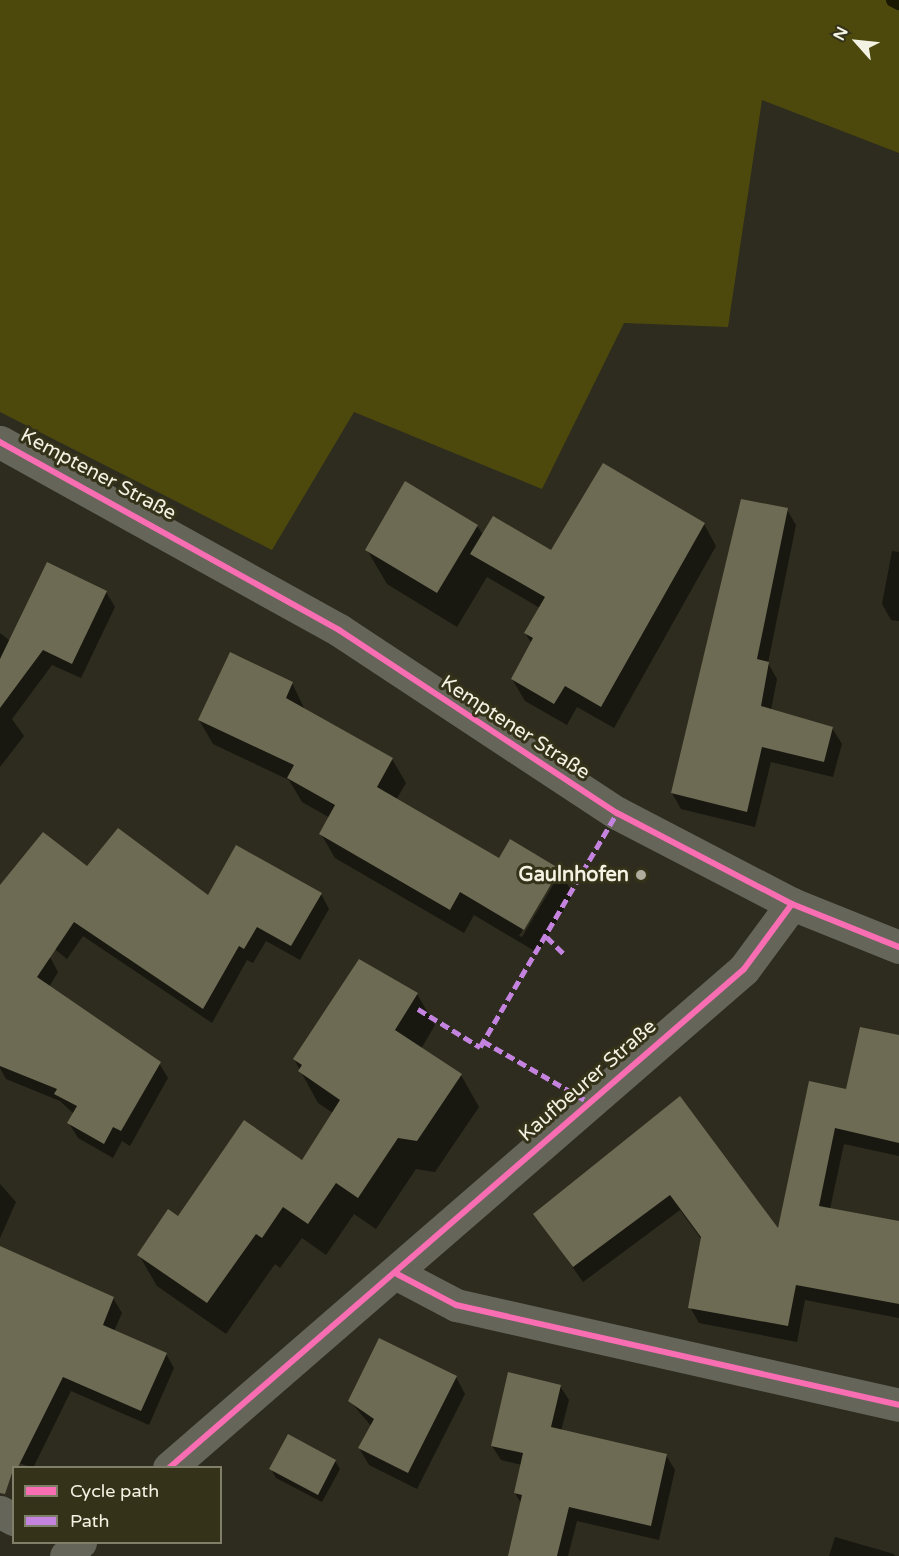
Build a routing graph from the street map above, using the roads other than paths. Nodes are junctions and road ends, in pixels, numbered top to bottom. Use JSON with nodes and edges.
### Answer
{"nodes":[{"id":1,"x":0,"y":442,"type":"edge"},
{"id":2,"x":792,"y":904,"type":"junction"},
{"id":3,"x":899,"y":947,"type":"edge"},
{"id":4,"x":397,"y":1274,"type":"junction"},
{"id":5,"x":899,"y":1405,"type":"edge"},
{"id":6,"x":170,"y":1466,"type":"edge"}],
"edges":[{"from":1,"to":2,"type":"street","name":"Kemptener Straße"},
{"from":2,"to":3,"type":"street","name":"Kemptener Straße"},
{"from":2,"to":4,"type":"street","name":"Kaufbeurer Straße"},
{"from":4,"to":5,"type":"street"},
{"from":4,"to":6,"type":"street","name":"Kaufbeurer Straße"}]}
